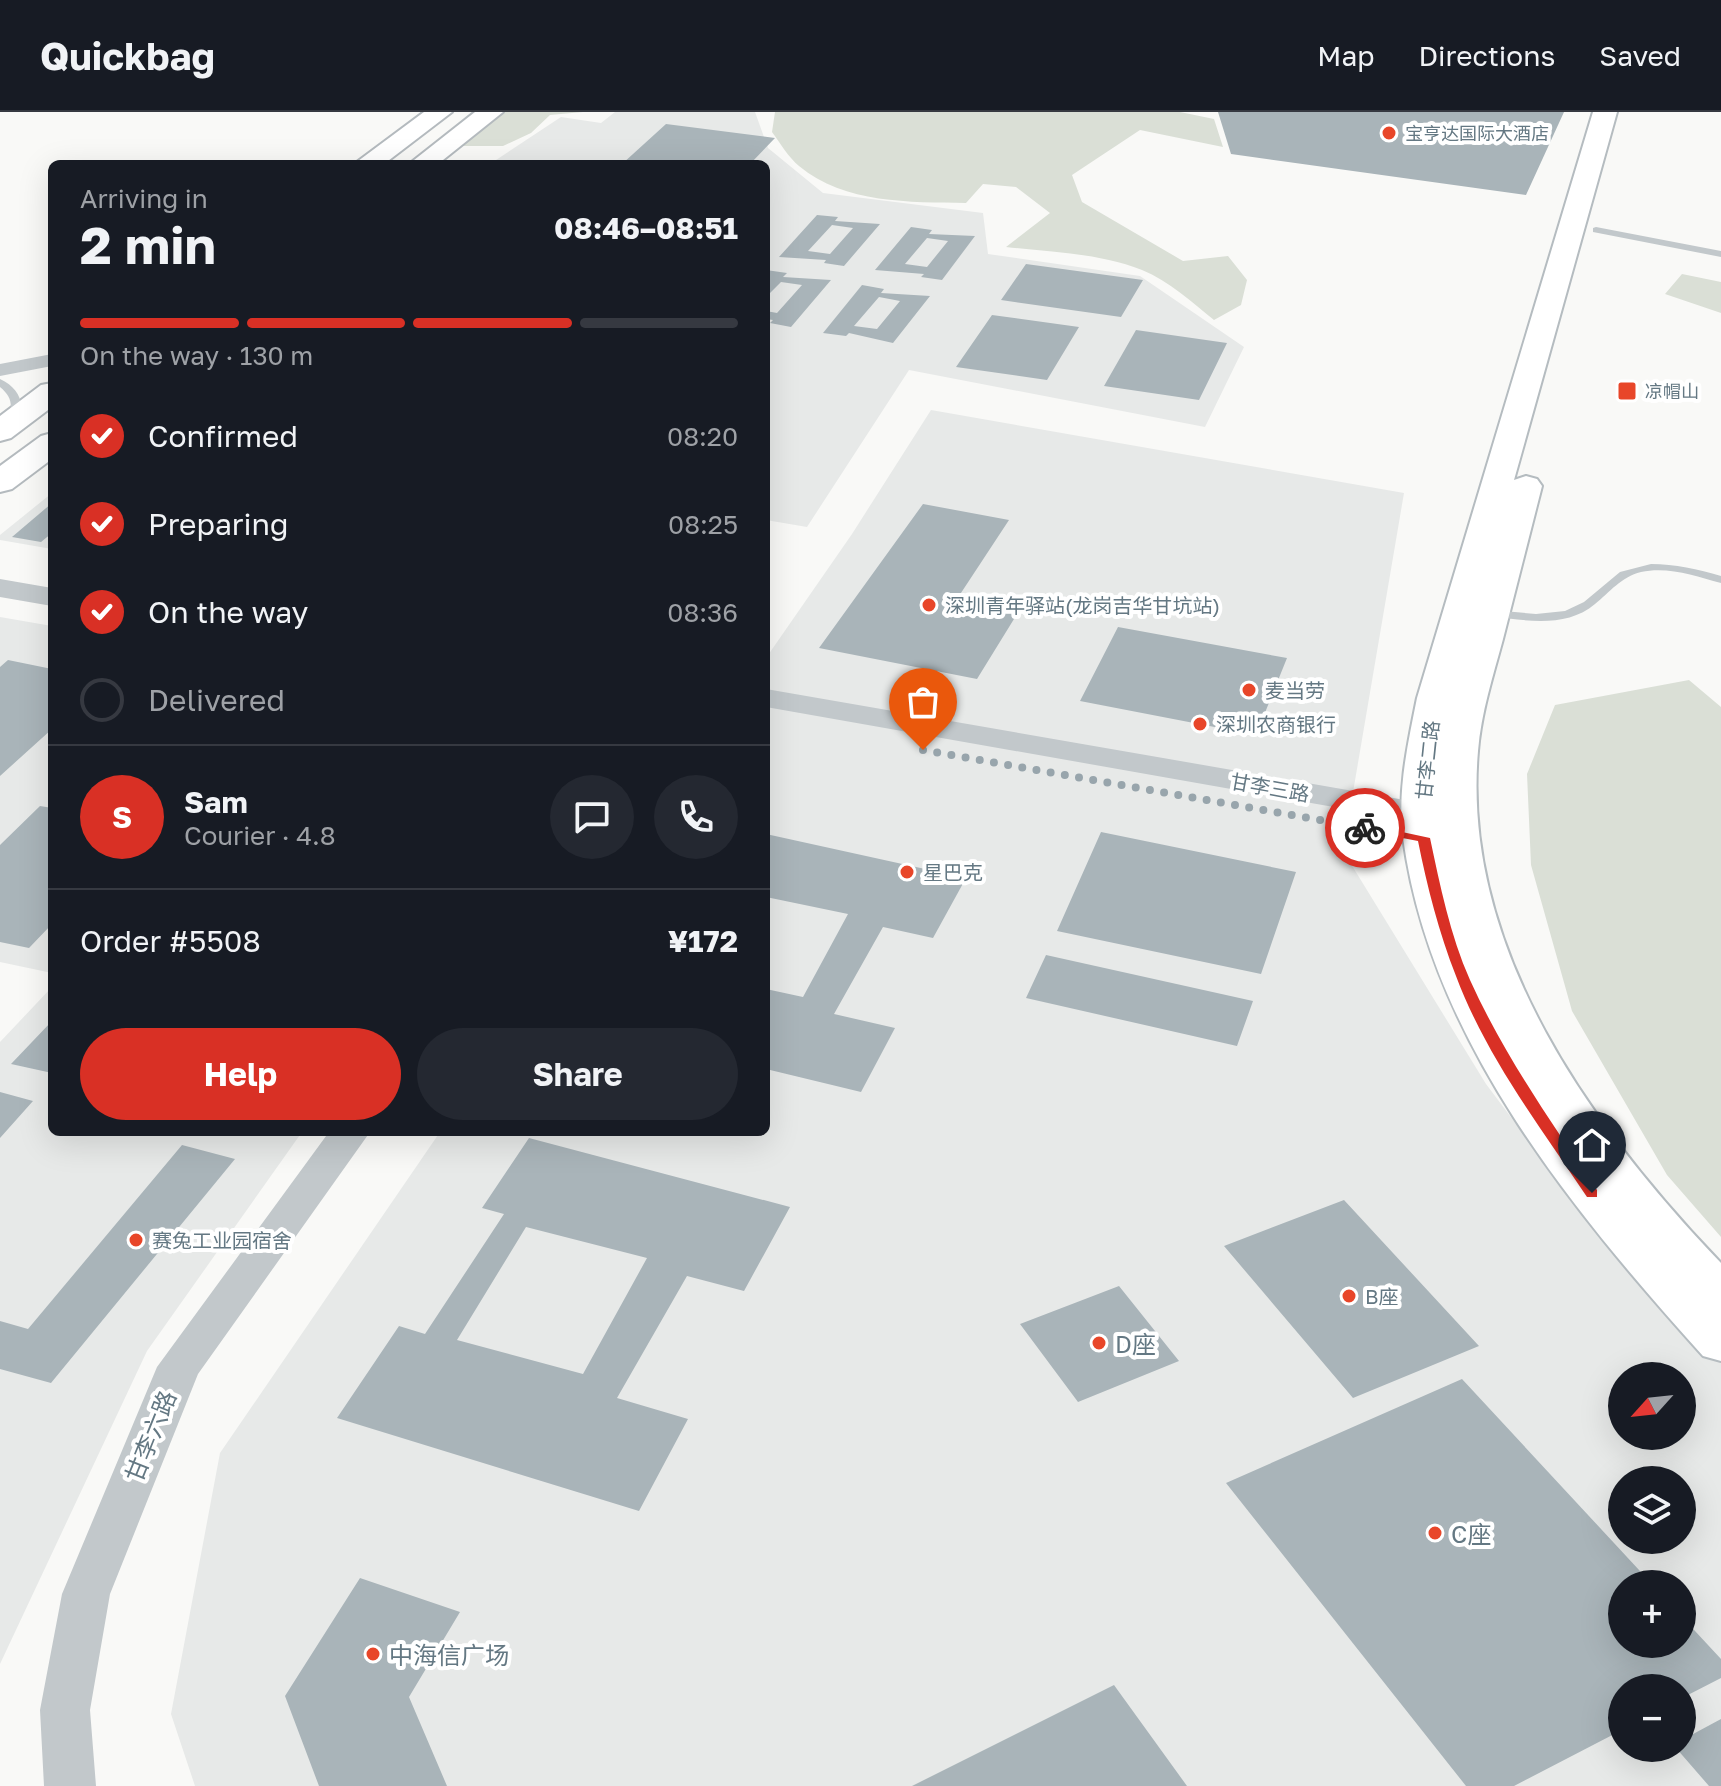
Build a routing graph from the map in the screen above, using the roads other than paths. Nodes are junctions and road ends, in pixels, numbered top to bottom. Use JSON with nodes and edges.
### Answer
{"nodes":[{"id":1,"x":440,"y":112,"type":"edge"},
{"id":2,"x":491,"y":112,"type":"edge"},
{"id":3,"x":1605,"y":112,"type":"edge"},
{"id":4,"x":1627,"y":112,"type":"edge"},
{"id":5,"x":373,"y":160,"type":"edge"},
{"id":6,"x":427,"y":160,"type":"edge"},
{"id":7,"x":1596,"y":230,"type":"junction"},
{"id":8,"x":1721,"y":254,"type":"edge"},
{"id":9,"x":48,"y":361,"type":"edge"},
{"id":10,"x":0,"y":370,"type":"edge"},
{"id":11,"x":0,"y":382,"type":"edge"},
{"id":12,"x":48,"y":395,"type":"edge"},
{"id":13,"x":6,"y":426,"type":"edge"},
{"id":14,"x":48,"y":446,"type":"edge"},
{"id":15,"x":0,"y":482,"type":"edge"},
{"id":16,"x":0,"y":563,"type":"edge"},
{"id":17,"x":48,"y":571,"type":"edge"},
{"id":18,"x":1721,"y":580,"type":"edge"},
{"id":19,"x":0,"y":588,"type":"edge"},
{"id":20,"x":48,"y":596,"type":"edge"},
{"id":21,"x":1492,"y":613,"type":"junction"},
{"id":22,"x":770,"y":699,"type":"edge"},
{"id":23,"x":770,"y":723,"type":"edge"},
{"id":24,"x":1434,"y":827,"type":"junction"},
{"id":25,"x":347,"y":1136,"type":"edge"},
{"id":26,"x":1721,"y":1294,"type":"edge"},
{"id":27,"x":1721,"y":1342,"type":"edge"},
{"id":28,"x":70,"y":1786,"type":"edge"}],
"edges":[{"from":1,"to":5,"type":"main road"},
{"from":2,"to":6,"type":"main road"},
{"from":3,"to":24,"type":"main road","name":"甘李二路"},
{"from":4,"to":7,"type":"main road","name":"甘李二路"},
{"from":7,"to":8,"type":"lane"},
{"from":7,"to":21,"type":"main road","name":"甘李二路"},
{"from":9,"to":10,"type":"street"},
{"from":11,"to":13,"type":"lane"},
{"from":12,"to":13,"type":"main road"},
{"from":14,"to":15,"type":"main road"},
{"from":16,"to":17,"type":"street"},
{"from":18,"to":21,"type":"lane"},
{"from":19,"to":20,"type":"street"},
{"from":21,"to":24,"type":"main road","name":"甘李二路"},
{"from":22,"to":24,"type":"street","name":"甘李三路"},
{"from":23,"to":24,"type":"street","name":"甘李三路"},
{"from":24,"to":26,"type":"main road","name":"甘李二路"},
{"from":24,"to":27,"type":"main road","name":"甘李二路"},
{"from":25,"to":28,"type":"street","name":"甘李六路"}]}
